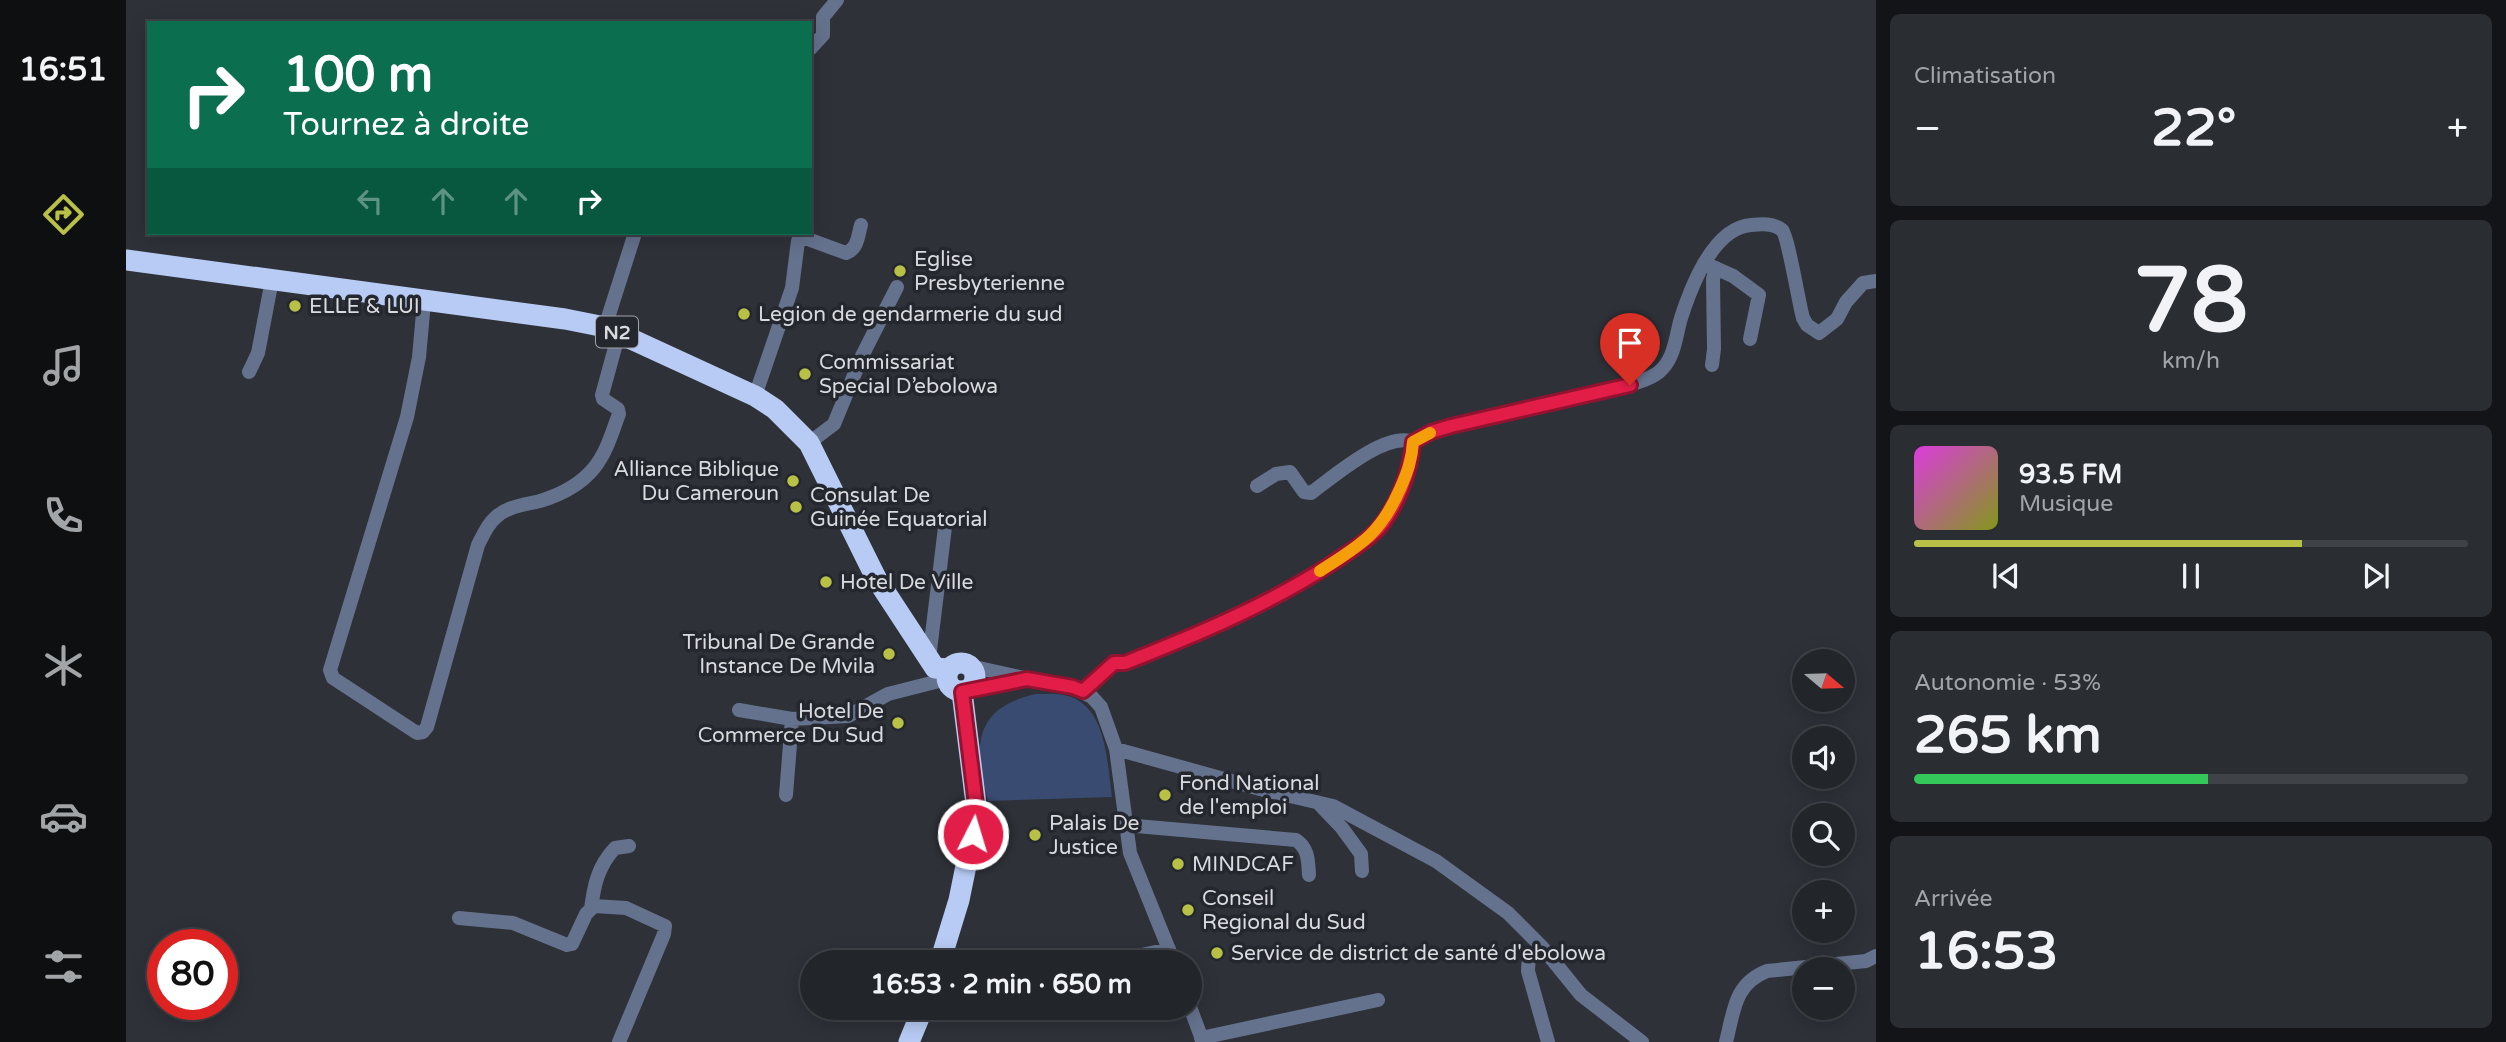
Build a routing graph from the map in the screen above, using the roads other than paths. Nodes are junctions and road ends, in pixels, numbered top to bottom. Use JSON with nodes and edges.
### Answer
{"nodes":[{"id":1,"x":837,"y":0,"type":"edge"},
{"id":2,"x":812,"y":47,"type":"edge"},
{"id":3,"x":861,"y":225,"type":"dead end"},
{"id":4,"x":635,"y":235,"type":"edge"},
{"id":5,"x":126,"y":260,"type":"edge"},
{"id":6,"x":1710,"y":265,"type":"junction"},
{"id":7,"x":272,"y":280,"type":"junction"},
{"id":8,"x":1876,"y":281,"type":"edge"},
{"id":9,"x":897,"y":286,"type":"dead end"},
{"id":10,"x":424,"y":302,"type":"junction"},
{"id":11,"x":612,"y":330,"type":"junction"},
{"id":12,"x":1750,"y":339,"type":"dead end"},
{"id":13,"x":1712,"y":365,"type":"dead end"},
{"id":14,"x":248,"y":372,"type":"dead end"},
{"id":15,"x":755,"y":396,"type":"junction"},
{"id":16,"x":1413,"y":442,"type":"junction"},
{"id":17,"x":809,"y":443,"type":"junction"},
{"id":18,"x":1257,"y":486,"type":"dead end"},
{"id":19,"x":946,"y":519,"type":"dead end"},
{"id":20,"x":929,"y":659,"type":"junction"},
{"id":21,"x":959,"y":679,"type":"junction"},
{"id":22,"x":1027,"y":679,"type":"junction"},
{"id":23,"x":1083,"y":691,"type":"junction"},
{"id":24,"x":739,"y":710,"type":"dead end"},
{"id":25,"x":792,"y":719,"type":"junction"},
{"id":26,"x":1116,"y":749,"type":"junction"},
{"id":27,"x":786,"y":795,"type":"dead end"},
{"id":28,"x":1307,"y":799,"type":"junction"},
{"id":29,"x":1125,"y":825,"type":"junction"},
{"id":30,"x":629,"y":846,"type":"dead end"},
{"id":31,"x":1362,"y":871,"type":"dead end"},
{"id":32,"x":1308,"y":875,"type":"dead end"},
{"id":33,"x":591,"y":909,"type":"junction"},
{"id":34,"x":458,"y":918,"type":"dead end"},
{"id":35,"x":1542,"y":947,"type":"junction"},
{"id":36,"x":944,"y":950,"type":"edge"},
{"id":37,"x":1169,"y":950,"type":"edge"},
{"id":38,"x":1876,"y":957,"type":"edge"},
{"id":39,"x":1378,"y":1000,"type":"dead end"},
{"id":40,"x":918,"y":1020,"type":"edge"},
{"id":41,"x":1195,"y":1020,"type":"edge"},
{"id":42,"x":1202,"y":1040,"type":"edge"},
{"id":43,"x":619,"y":1042,"type":"edge"},
{"id":44,"x":909,"y":1042,"type":"edge"},
{"id":45,"x":1548,"y":1042,"type":"edge"},
{"id":46,"x":1642,"y":1042,"type":"edge"},
{"id":47,"x":1726,"y":1042,"type":"edge"}],
"edges":[{"from":1,"to":2,"type":"street"},
{"from":3,"to":15,"type":"street"},
{"from":4,"to":11,"type":"street"},
{"from":5,"to":7,"type":"highway","number":"N2"},
{"from":6,"to":8,"type":"street"},
{"from":6,"to":12,"type":"street"},
{"from":6,"to":13,"type":"street"},
{"from":6,"to":16,"type":"street"},
{"from":7,"to":10,"type":"highway","number":"N2"},
{"from":7,"to":14,"type":"street"},
{"from":9,"to":17,"type":"street"},
{"from":10,"to":11,"type":"highway","number":"N2"},
{"from":10,"to":11,"type":"street"},
{"from":11,"to":15,"type":"highway","number":"N2"},
{"from":15,"to":17,"type":"highway","number":"N2"},
{"from":16,"to":18,"type":"street"},
{"from":16,"to":23,"type":"street"},
{"from":17,"to":20,"type":"highway","number":"N2"},
{"from":19,"to":20,"type":"street"},
{"from":20,"to":21,"type":"highway"},
{"from":21,"to":22,"type":"street"},
{"from":21,"to":22,"type":"street"},
{"from":21,"to":25,"type":"street"},
{"from":21,"to":36,"type":"highway"},
{"from":22,"to":23,"type":"street"},
{"from":23,"to":26,"type":"street"},
{"from":24,"to":25,"type":"street"},
{"from":25,"to":27,"type":"street"},
{"from":26,"to":28,"type":"street"},
{"from":26,"to":29,"type":"street"},
{"from":28,"to":31,"type":"street"},
{"from":28,"to":35,"type":"street"},
{"from":29,"to":32,"type":"street"},
{"from":29,"to":37,"type":"street"},
{"from":30,"to":33,"type":"street"},
{"from":33,"to":34,"type":"street"},
{"from":33,"to":43,"type":"street"},
{"from":35,"to":45,"type":"street"},
{"from":35,"to":46,"type":"street"},
{"from":38,"to":47,"type":"street"},
{"from":39,"to":42,"type":"street"},
{"from":40,"to":44,"type":"highway"},
{"from":41,"to":42,"type":"street"}]}
